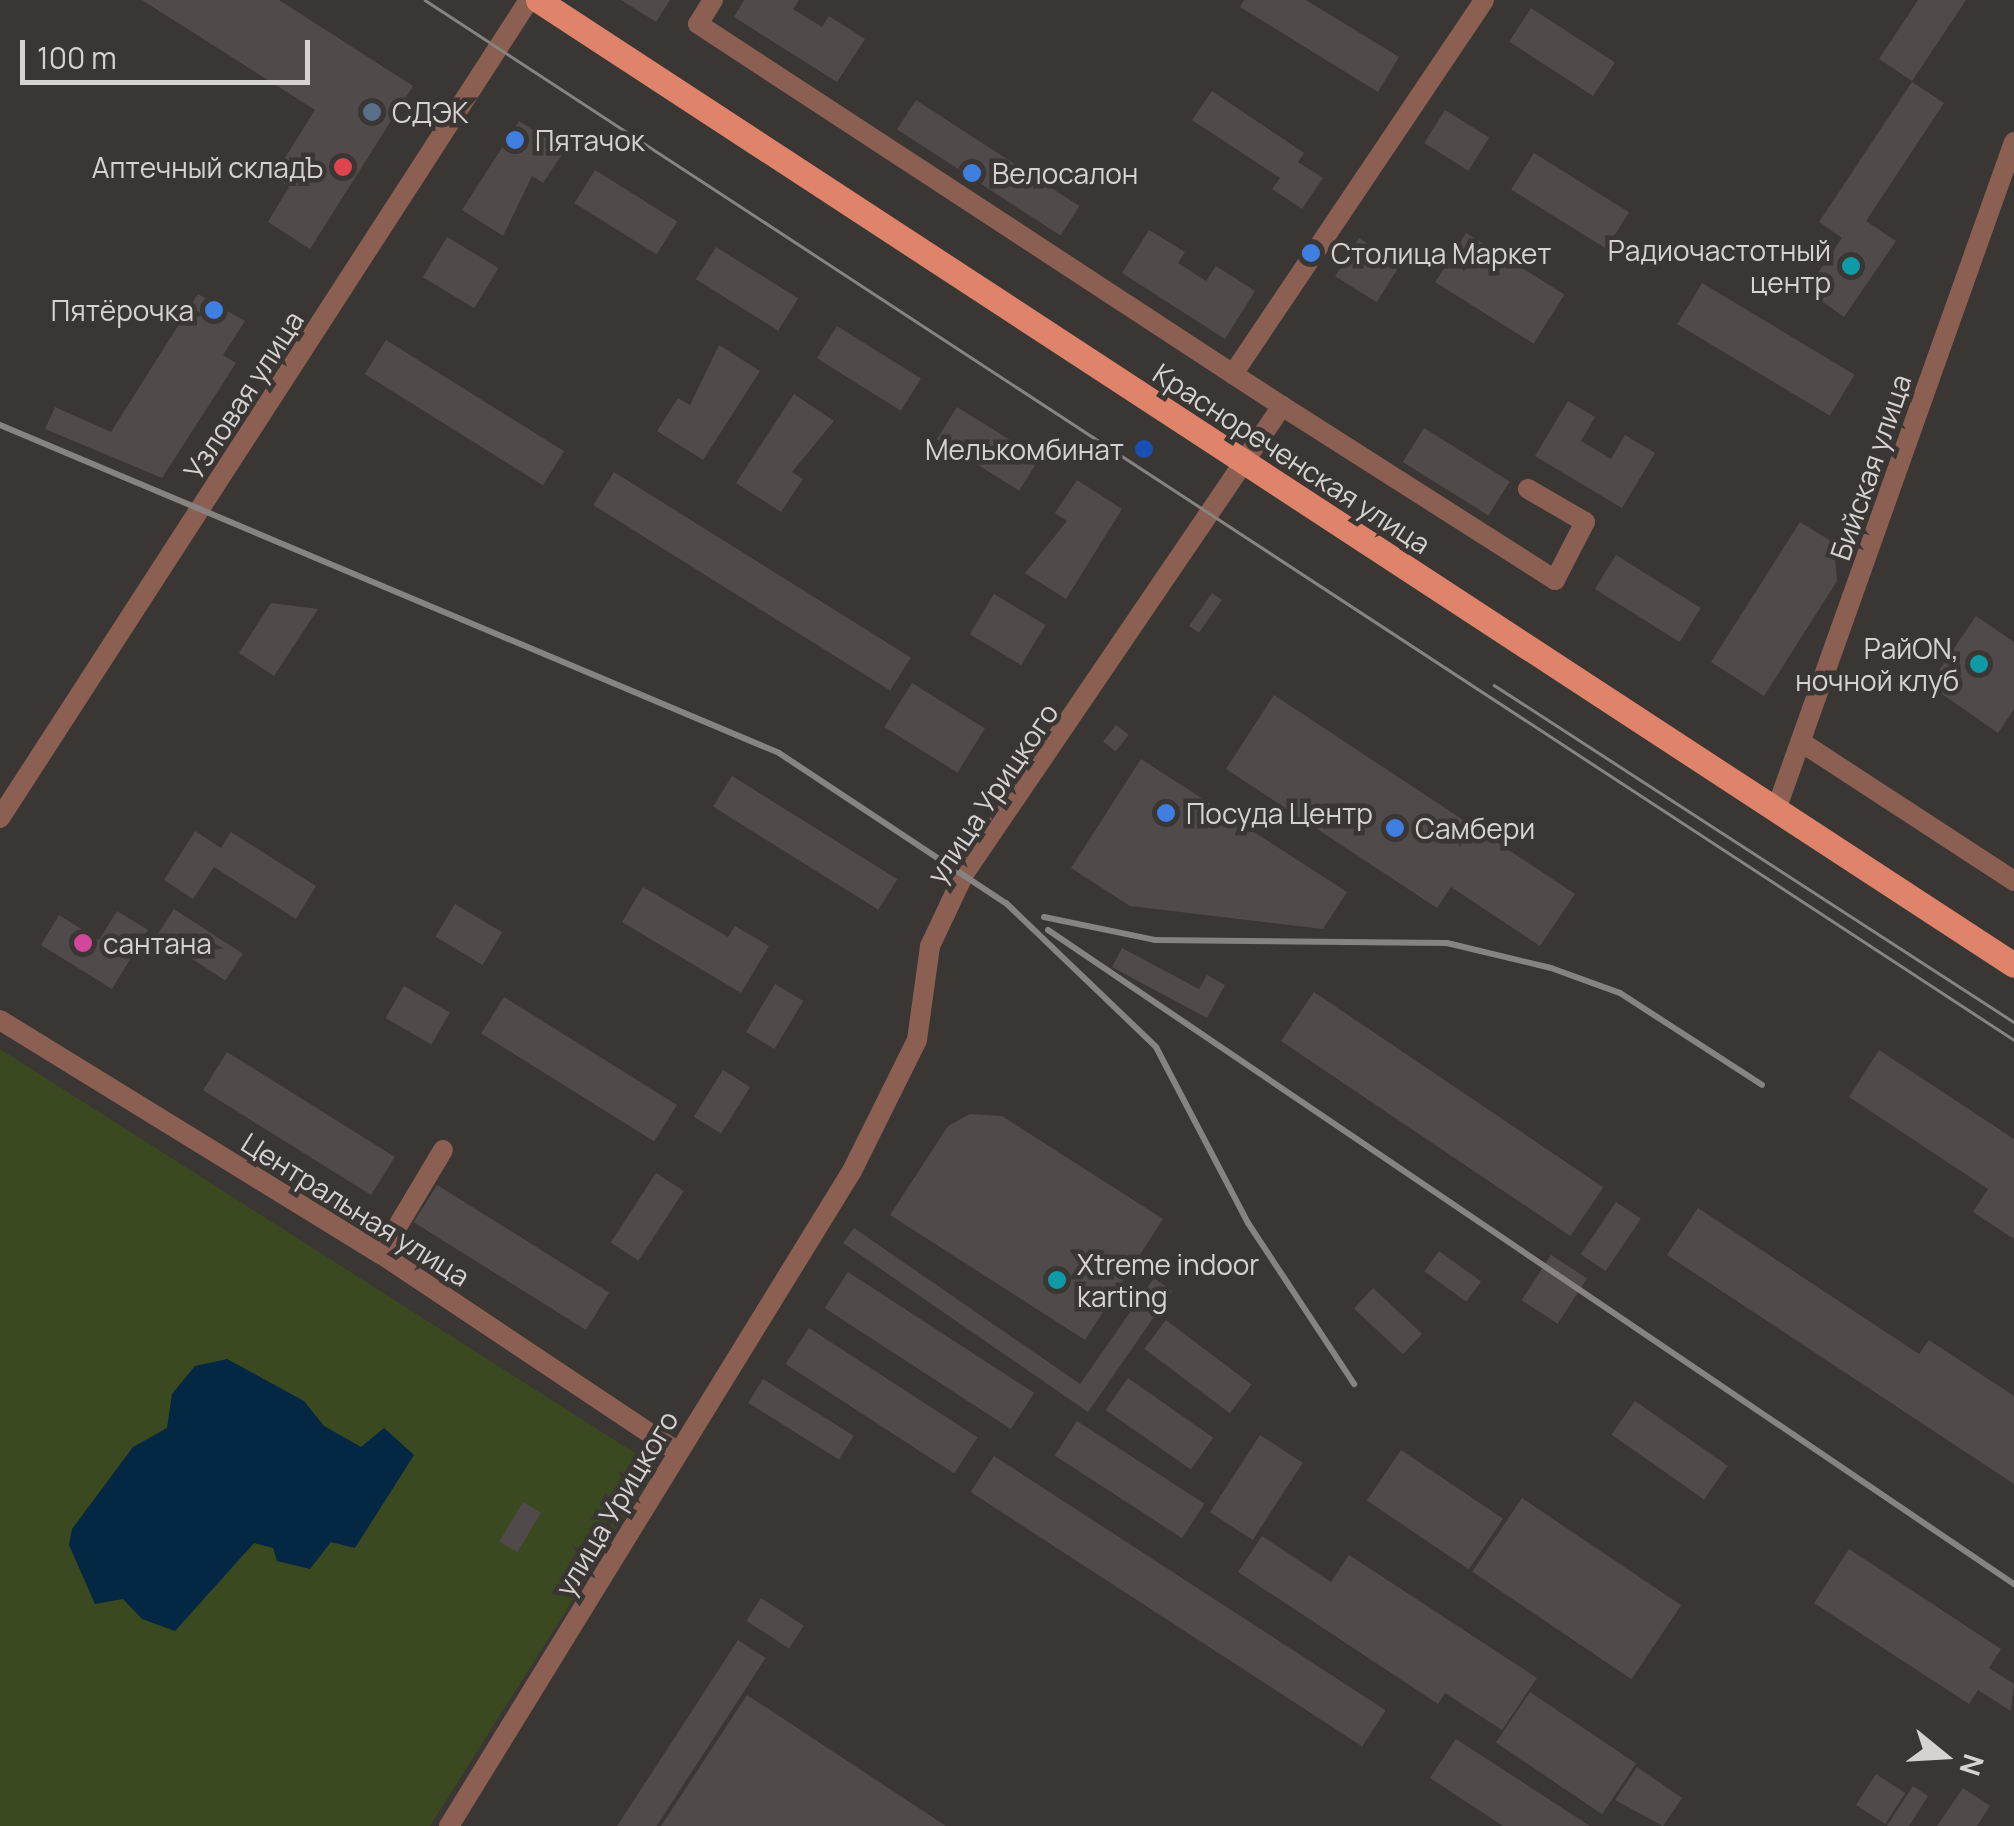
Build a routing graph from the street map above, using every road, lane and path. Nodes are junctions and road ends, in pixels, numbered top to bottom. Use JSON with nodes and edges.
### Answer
{"nodes":[{"id":1,"x":530,"y":0,"type":"edge"},
{"id":2,"x":538,"y":0,"type":"edge"},
{"id":3,"x":713,"y":0,"type":"edge"},
{"id":4,"x":1484,"y":0,"type":"edge"},
{"id":5,"x":2014,"y":142,"type":"edge"},
{"id":6,"x":1232,"y":374,"type":"junction"},
{"id":7,"x":1282,"y":406,"type":"junction"},
{"id":8,"x":1244,"y":464,"type":"junction"},
{"id":9,"x":1528,"y":489,"type":"dead end"},
{"id":10,"x":1804,"y":744,"type":"junction"},
{"id":11,"x":1776,"y":810,"type":"junction"},
{"id":12,"x":0,"y":818,"type":"edge"},
{"id":13,"x":2014,"y":882,"type":"edge"},
{"id":14,"x":2014,"y":964,"type":"edge"},
{"id":15,"x":0,"y":1020,"type":"edge"},
{"id":16,"x":443,"y":1150,"type":"dead end"},
{"id":17,"x":380,"y":1254,"type":"junction"},
{"id":18,"x":678,"y":1452,"type":"junction"},
{"id":19,"x":449,"y":1826,"type":"edge"}],
"edges":[{"from":1,"to":12,"type":"street","name":"Узловая улица"},
{"from":2,"to":8,"type":"main road","name":"Краснореченская улица"},
{"from":3,"to":6,"type":"street"},
{"from":4,"to":6,"type":"street"},
{"from":5,"to":10,"type":"street","name":"Бийская улица"},
{"from":6,"to":7,"type":"street"},
{"from":7,"to":8,"type":"street","name":"улица Урицкого"},
{"from":7,"to":9,"type":"street"},
{"from":8,"to":11,"type":"main road","name":"Краснореченская улица"},
{"from":8,"to":18,"type":"street","name":"улица Урицкого"},
{"from":10,"to":11,"type":"street","name":"Бийская улица"},
{"from":10,"to":13,"type":"street"},
{"from":11,"to":14,"type":"main road","name":"Краснореченская улица"},
{"from":15,"to":17,"type":"street","name":"Центральная улица"},
{"from":16,"to":17,"type":"street"},
{"from":17,"to":18,"type":"street","name":"Центральная улица"},
{"from":18,"to":19,"type":"street","name":"улица Урицкого"}]}
